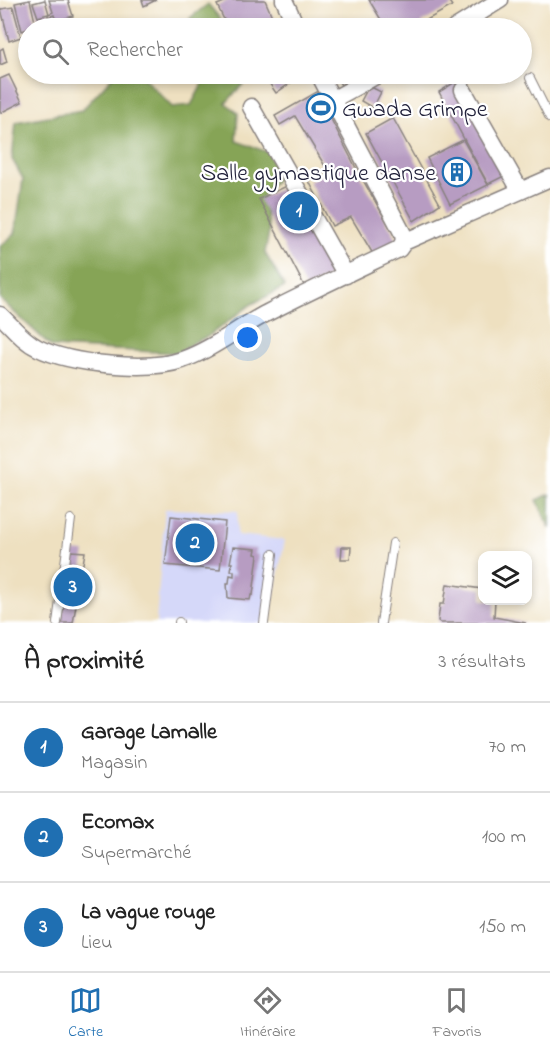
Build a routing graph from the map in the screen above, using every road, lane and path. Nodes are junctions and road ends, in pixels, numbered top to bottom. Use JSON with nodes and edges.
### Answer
{"nodes":[{"id":1,"x":284,"y":0,"type":"edge"},
{"id":2,"x":500,"y":0,"type":"edge"},
{"id":3,"x":292,"y":18,"type":"edge"},
{"id":4,"x":471,"y":18,"type":"edge"},
{"id":5,"x":532,"y":82,"type":"edge"},
{"id":6,"x":324,"y":84,"type":"edge"},
{"id":7,"x":362,"y":84,"type":"edge"},
{"id":8,"x":463,"y":90,"type":"dead end"},
{"id":9,"x":332,"y":100,"type":"junction"},
{"id":10,"x":250,"y":107,"type":"dead end"},
{"id":11,"x":550,"y":118,"type":"edge"},
{"id":12,"x":550,"y":178,"type":"edge"},
{"id":13,"x":520,"y":190,"type":"junction"},
{"id":14,"x":404,"y":242,"type":"junction"},
{"id":15,"x":346,"y":275,"type":"junction"},
{"id":16,"x":0,"y":315,"type":"edge"},
{"id":17,"x":71,"y":519,"type":"dead end"},
{"id":18,"x":393,"y":543,"type":"dead end"},
{"id":19,"x":273,"y":554,"type":"dead end"},
{"id":20,"x":57,"y":623,"type":"edge"},
{"id":21,"x":264,"y":623,"type":"edge"},
{"id":22,"x":381,"y":623,"type":"edge"}],
"edges":[{"from":1,"to":3,"type":"street"},
{"from":2,"to":4,"type":"street"},
{"from":5,"to":11,"type":"lane"},
{"from":6,"to":9,"type":"street"},
{"from":7,"to":9,"type":"street"},
{"from":8,"to":13,"type":"street"},
{"from":9,"to":14,"type":"street"},
{"from":10,"to":15,"type":"street"},
{"from":12,"to":13,"type":"street"},
{"from":13,"to":14,"type":"street"},
{"from":14,"to":15,"type":"street"},
{"from":15,"to":16,"type":"street"},
{"from":17,"to":20,"type":"lane"},
{"from":18,"to":22,"type":"lane"},
{"from":19,"to":21,"type":"lane"}]}
